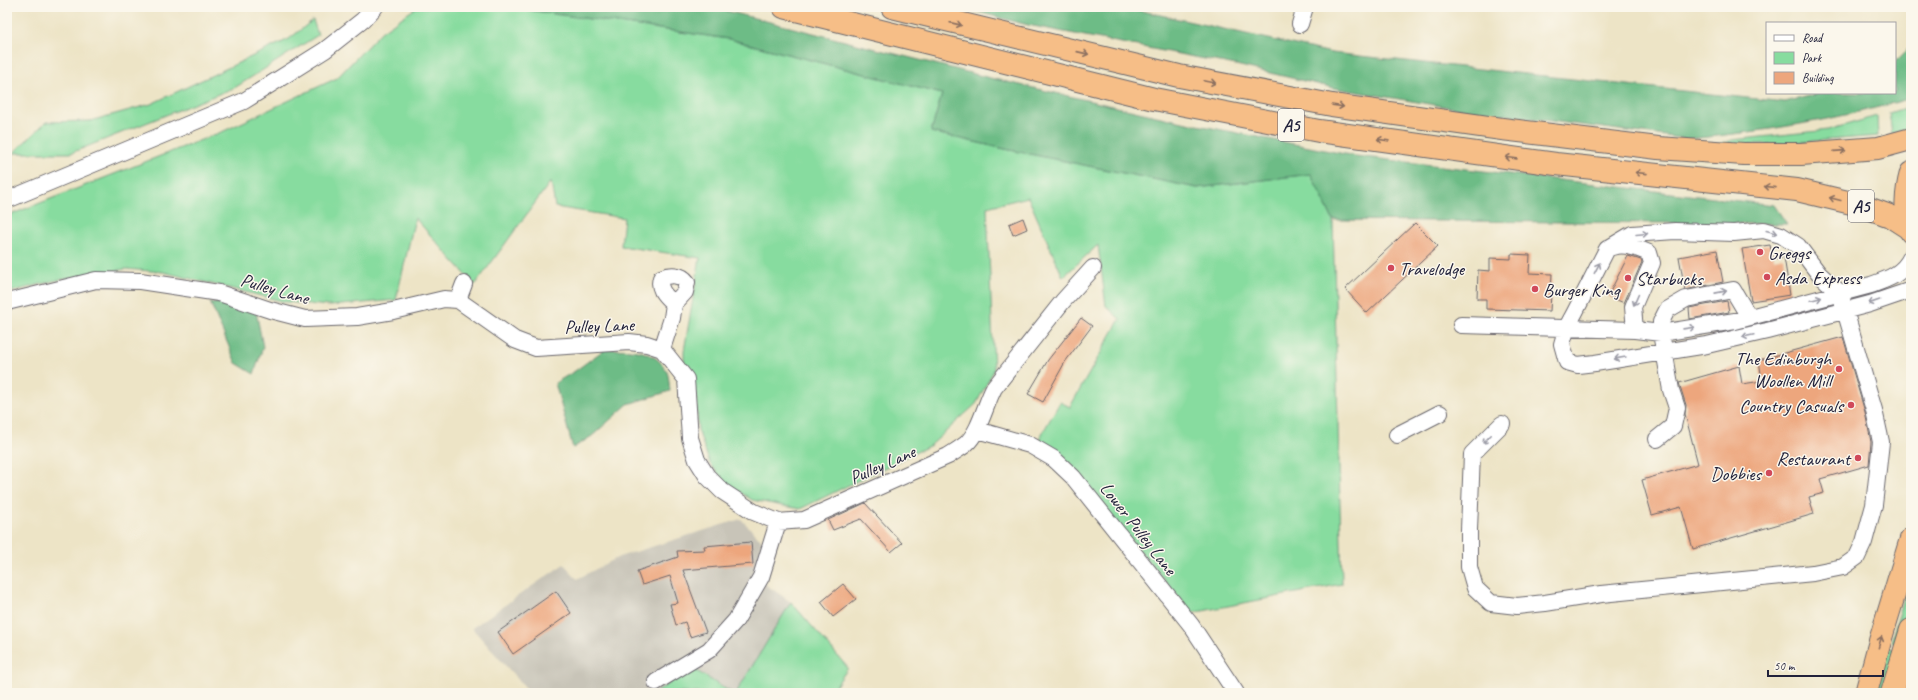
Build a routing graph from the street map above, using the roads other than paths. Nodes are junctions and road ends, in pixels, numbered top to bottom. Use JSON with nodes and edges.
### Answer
{"nodes":[{"id":1,"x":375,"y":7,"type":"edge"},
{"id":2,"x":784,"y":7,"type":"edge"},
{"id":3,"x":892,"y":7,"type":"edge"},
{"id":4,"x":1305,"y":7,"type":"edge"},
{"id":5,"x":1300,"y":24,"type":"dead end"},
{"id":6,"x":1911,"y":139,"type":"edge"},
{"id":7,"x":1911,"y":173,"type":"edge"},
{"id":8,"x":7,"y":200,"type":"edge"},
{"id":9,"x":1910,"y":231,"type":"edge"},
{"id":10,"x":1607,"y":249,"type":"junction"},
{"id":11,"x":1911,"y":257,"type":"edge"},
{"id":12,"x":1093,"y":268,"type":"dead end"},
{"id":13,"x":464,"y":284,"type":"dead end"},
{"id":14,"x":1911,"y":290,"type":"edge"},
{"id":15,"x":1840,"y":293,"type":"junction"},
{"id":16,"x":458,"y":300,"type":"junction"},
{"id":17,"x":7,"y":302,"type":"edge"},
{"id":18,"x":674,"y":304,"type":"dead end"},
{"id":19,"x":1846,"y":310,"type":"junction"},
{"id":20,"x":1749,"y":317,"type":"junction"},
{"id":21,"x":1461,"y":325,"type":"dead end"},
{"id":22,"x":1567,"y":327,"type":"junction"},
{"id":23,"x":1635,"y":330,"type":"junction"},
{"id":24,"x":1661,"y":332,"type":"junction"},
{"id":25,"x":662,"y":349,"type":"junction"},
{"id":26,"x":1665,"y":351,"type":"junction"},
{"id":27,"x":1440,"y":413,"type":"dead end"},
{"id":28,"x":1502,"y":424,"type":"dead end"},
{"id":29,"x":977,"y":430,"type":"junction"},
{"id":30,"x":1397,"y":435,"type":"dead end"},
{"id":31,"x":1657,"y":438,"type":"dead end"},
{"id":32,"x":778,"y":522,"type":"junction"},
{"id":33,"x":1911,"y":539,"type":"edge"},
{"id":34,"x":1911,"y":630,"type":"edge"},
{"id":35,"x":656,"y":682,"type":"dead end"},
{"id":36,"x":1236,"y":693,"type":"edge"},
{"id":37,"x":1866,"y":693,"type":"edge"},
{"id":38,"x":1892,"y":693,"type":"edge"}],
"edges":[{"from":1,"to":8,"type":"street"},
{"from":9,"to":2,"type":"highway","number":"A5","one_way":true},
{"from":3,"to":6,"type":"highway","number":"A5","one_way":true},
{"from":4,"to":5,"type":"street"},
{"from":7,"to":9,"type":"highway"},
{"from":10,"to":15,"type":"street","one_way":true},
{"from":22,"to":10,"type":"street","one_way":true},
{"from":10,"to":23,"type":"street","one_way":true},
{"from":11,"to":15,"type":"street"},
{"from":12,"to":29,"type":"street","name":"Pulley Lane"},
{"from":13,"to":16,"type":"street"},
{"from":14,"to":19,"type":"street","one_way":true},
{"from":15,"to":19,"type":"street"},
{"from":20,"to":15,"type":"street","one_way":true},
{"from":16,"to":17,"type":"street","name":"Pulley Lane"},
{"from":16,"to":25,"type":"street","name":"Pulley Lane"},
{"from":18,"to":25,"type":"street"},
{"from":19,"to":26,"type":"street","one_way":true},
{"from":28,"to":19,"type":"street","one_way":true},
{"from":24,"to":20,"type":"street","one_way":true},
{"from":24,"to":20,"type":"street","one_way":true},
{"from":21,"to":22,"type":"street"},
{"from":22,"to":23,"type":"street"},
{"from":26,"to":22,"type":"street","one_way":true},
{"from":23,"to":24,"type":"street"},
{"from":24,"to":26,"type":"street"},
{"from":25,"to":32,"type":"street","name":"Pulley Lane"},
{"from":26,"to":31,"type":"street"},
{"from":27,"to":30,"type":"street"},
{"from":29,"to":32,"type":"street","name":"Pulley Lane"},
{"from":29,"to":36,"type":"street","name":"Lower Pulley Lane"},
{"from":32,"to":35,"type":"street"},
{"from":37,"to":33,"type":"highway","one_way":true},
{"from":34,"to":38,"type":"highway"}]}
